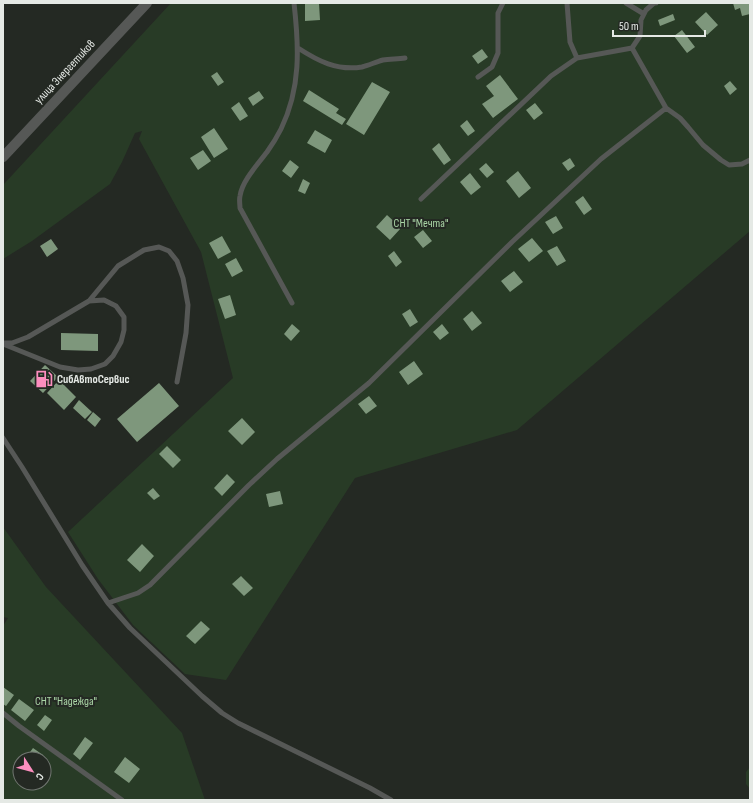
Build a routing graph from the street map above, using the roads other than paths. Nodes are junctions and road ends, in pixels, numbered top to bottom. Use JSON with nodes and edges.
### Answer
{"nodes":[{"id":1,"x":146,"y":3,"type":"edge"},
{"id":2,"x":294,"y":3,"type":"edge"},
{"id":3,"x":503,"y":3,"type":"edge"},
{"id":4,"x":567,"y":3,"type":"edge"},
{"id":5,"x":626,"y":3,"type":"edge"},
{"id":6,"x":656,"y":3,"type":"edge"},
{"id":7,"x":644,"y":14,"type":"junction"},
{"id":8,"x":298,"y":48,"type":"junction"},
{"id":9,"x":632,"y":48,"type":"junction"},
{"id":10,"x":405,"y":58,"type":"dead end"},
{"id":11,"x":577,"y":58,"type":"junction"},
{"id":12,"x":478,"y":77,"type":"dead end"},
{"id":13,"x":666,"y":108,"type":"junction"},
{"id":14,"x":3,"y":158,"type":"edge"},
{"id":15,"x":750,"y":160,"type":"edge"},
{"id":16,"x":421,"y":199,"type":"dead end"},
{"id":17,"x":89,"y":301,"type":"junction"},
{"id":18,"x":292,"y":303,"type":"dead end"},
{"id":19,"x":3,"y":343,"type":"edge"},
{"id":20,"x":177,"y":382,"type":"dead end"},
{"id":21,"x":3,"y":438,"type":"edge"},
{"id":22,"x":108,"y":602,"type":"junction"},
{"id":23,"x":3,"y":713,"type":"edge"},
{"id":24,"x":122,"y":800,"type":"edge"},
{"id":25,"x":391,"y":800,"type":"edge"}],
"edges":[{"from":1,"to":14,"type":"street","name":"улица Энергетиков"},
{"from":2,"to":8,"type":"lane"},
{"from":3,"to":12,"type":"lane"},
{"from":4,"to":11,"type":"lane"},
{"from":5,"to":7,"type":"lane"},
{"from":6,"to":7,"type":"lane"},
{"from":7,"to":9,"type":"lane"},
{"from":8,"to":10,"type":"lane"},
{"from":8,"to":18,"type":"lane"},
{"from":9,"to":11,"type":"lane"},
{"from":9,"to":13,"type":"lane"},
{"from":11,"to":16,"type":"lane"},
{"from":13,"to":15,"type":"lane"},
{"from":13,"to":22,"type":"lane"},
{"from":17,"to":19,"type":"lane"},
{"from":17,"to":19,"type":"lane"},
{"from":17,"to":20,"type":"lane"},
{"from":21,"to":22,"type":"lane"},
{"from":22,"to":25,"type":"lane"},
{"from":23,"to":24,"type":"lane"}]}
